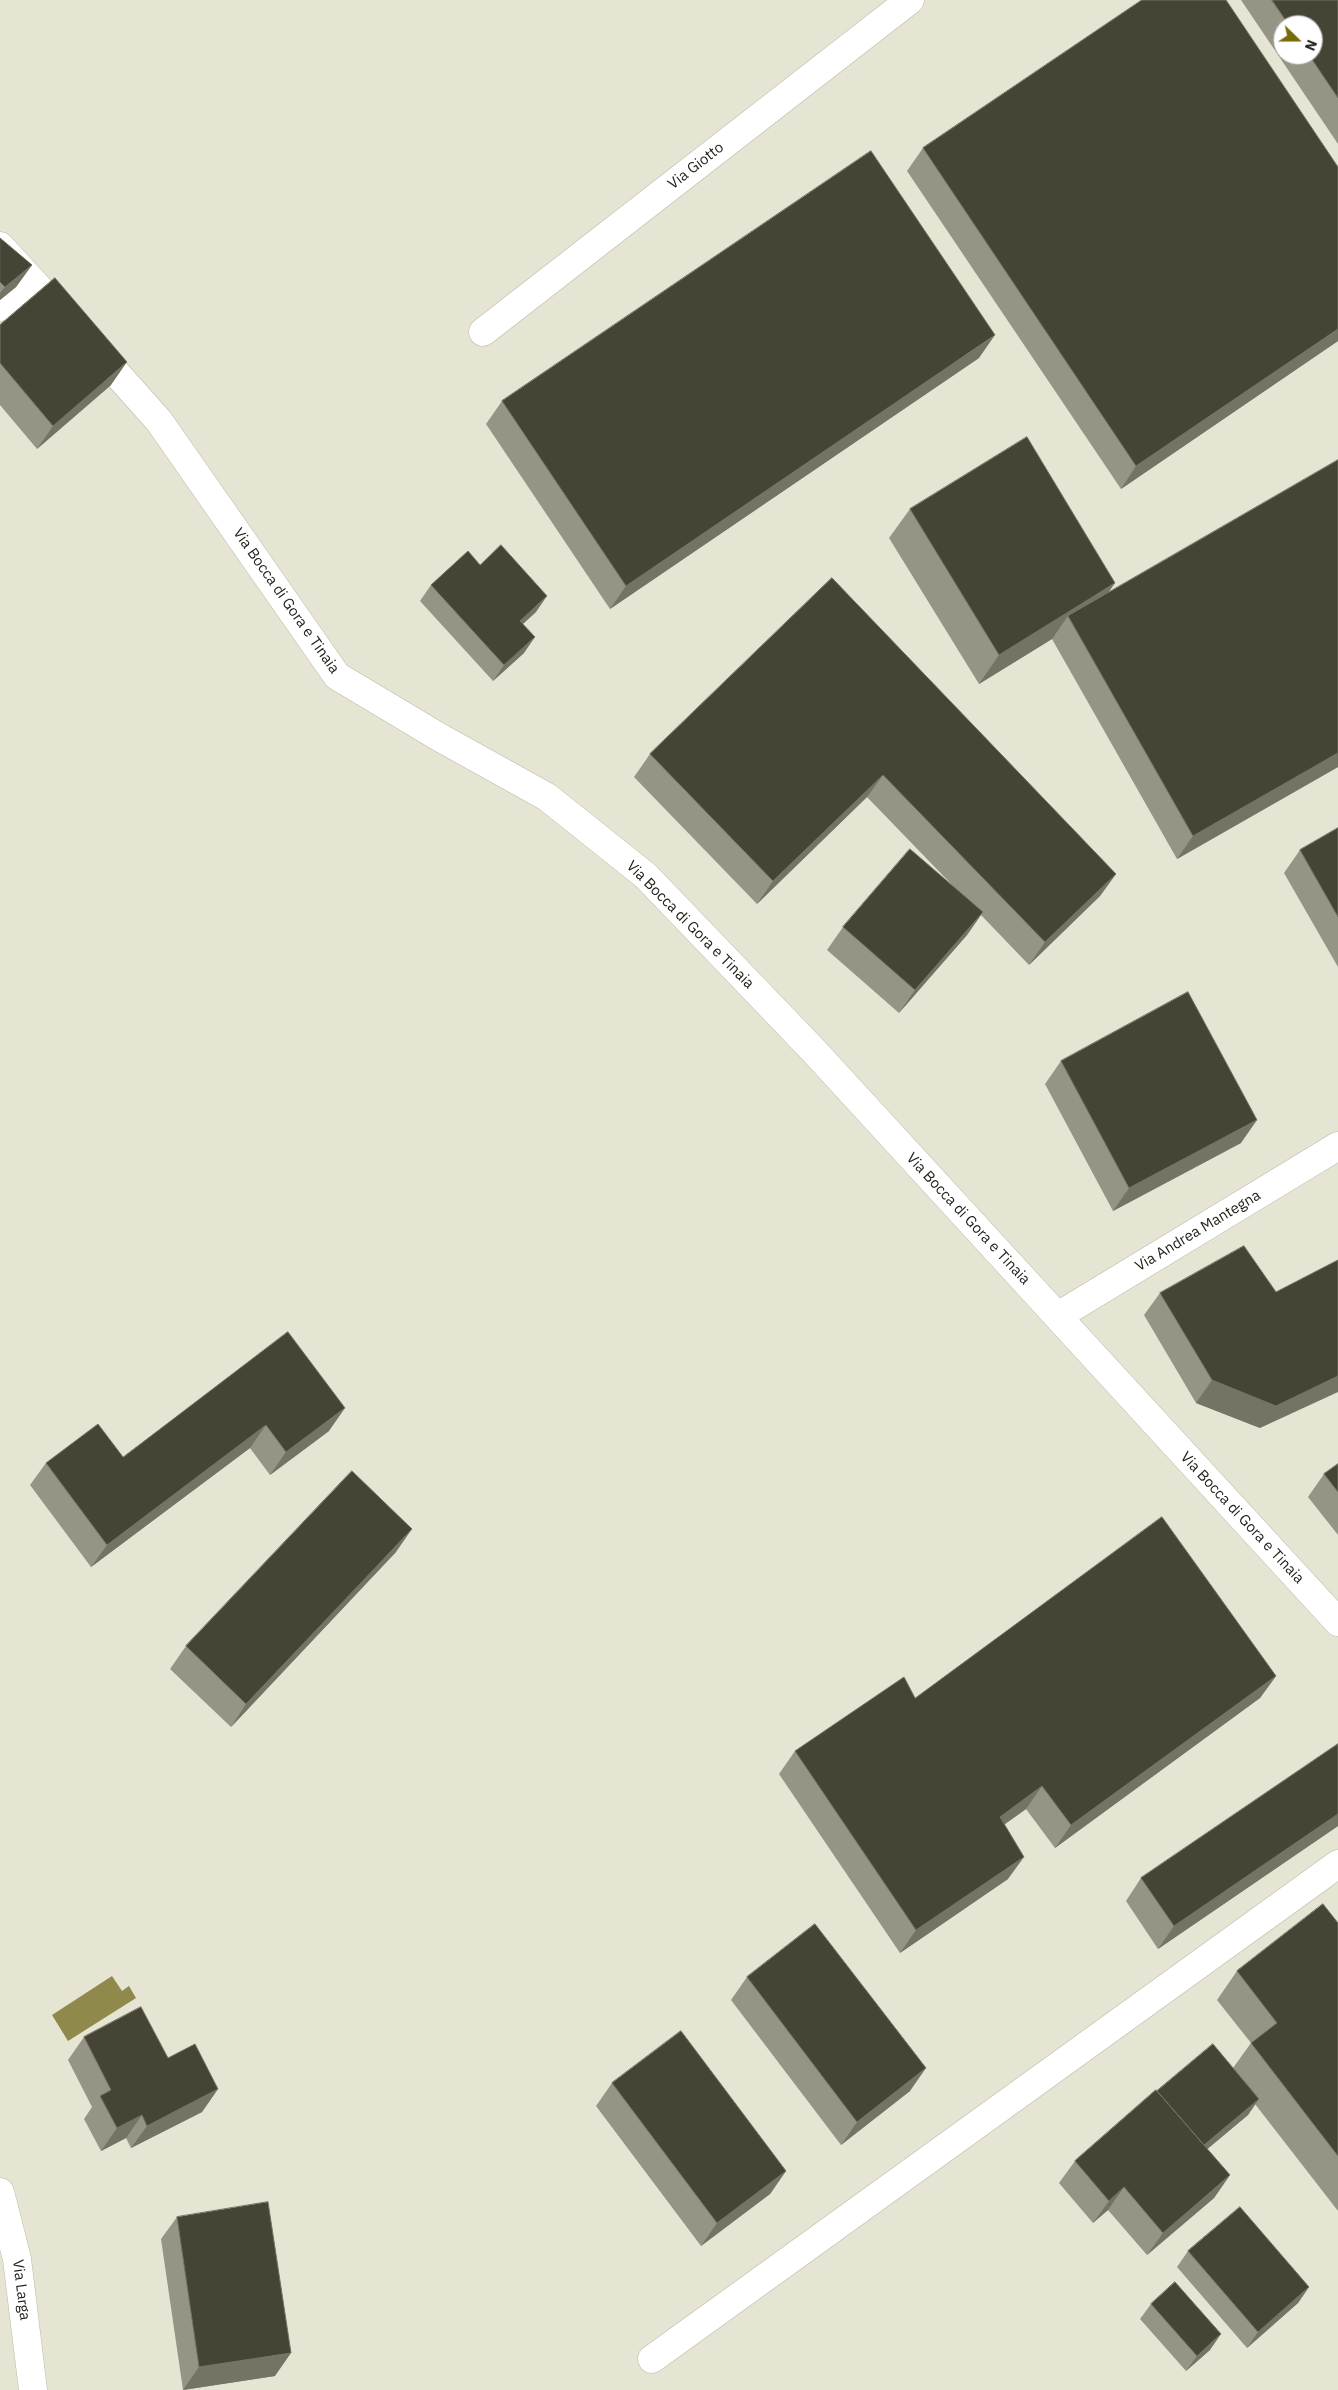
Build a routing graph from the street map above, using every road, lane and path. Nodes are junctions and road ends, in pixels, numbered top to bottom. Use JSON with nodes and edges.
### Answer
{"nodes":[{"id":1,"x":910,"y":0,"type":"edge"},
{"id":2,"x":0,"y":246,"type":"edge"},
{"id":3,"x":34,"y":283,"type":"junction"},
{"id":4,"x":0,"y":307,"type":"edge"},
{"id":5,"x":483,"y":332,"type":"dead end"},
{"id":6,"x":1338,"y":1146,"type":"edge"},
{"id":7,"x":1058,"y":1316,"type":"junction"},
{"id":8,"x":1338,"y":1622,"type":"edge"},
{"id":9,"x":1338,"y":1864,"type":"edge"},
{"id":10,"x":0,"y":2192,"type":"edge"},
{"id":11,"x":652,"y":2359,"type":"dead end"},
{"id":12,"x":33,"y":2390,"type":"edge"}],
"edges":[{"from":1,"to":5,"type":"street","name":"Via Giotto"},
{"from":2,"to":3,"type":"street","name":"Via Bocca di Gora e Tinaia"},
{"from":3,"to":4,"type":"street"},
{"from":3,"to":7,"type":"street","name":"Via Bocca di Gora e Tinaia"},
{"from":6,"to":7,"type":"street","name":"Via Andrea Mantegna"},
{"from":7,"to":8,"type":"street","name":"Via Bocca di Gora e Tinaia"},
{"from":9,"to":11,"type":"street"},
{"from":10,"to":12,"type":"street","name":"Via Larga"}]}
